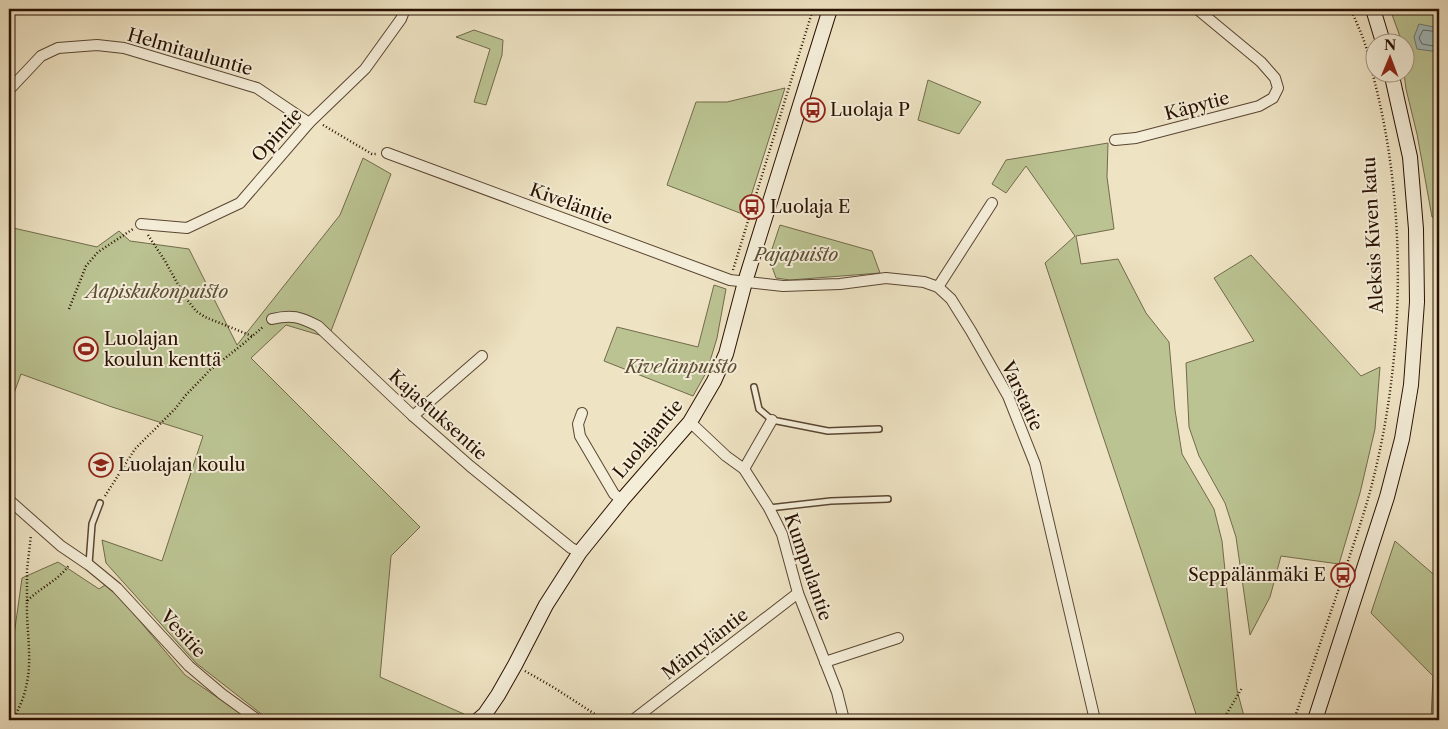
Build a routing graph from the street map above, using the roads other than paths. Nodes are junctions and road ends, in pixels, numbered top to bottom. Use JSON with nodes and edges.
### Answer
{"nodes":[{"id":1,"x":405,"y":9,"type":"edge"},
{"id":2,"x":830,"y":9,"type":"edge"},
{"id":3,"x":1197,"y":9,"type":"edge"},
{"id":4,"x":1372,"y":9,"type":"edge"},
{"id":5,"x":1380,"y":32,"type":"edge"},
{"id":6,"x":1393,"y":82,"type":"edge"},
{"id":7,"x":9,"y":90,"type":"edge"},
{"id":8,"x":311,"y":121,"type":"junction"},
{"id":9,"x":1115,"y":140,"type":"dead end"},
{"id":10,"x":387,"y":153,"type":"road end"},
{"id":11,"x":992,"y":202,"type":"dead end"},
{"id":12,"x":140,"y":224,"type":"road end"},
{"id":13,"x":745,"y":282,"type":"junction"},
{"id":14,"x":938,"y":287,"type":"junction"},
{"id":15,"x":272,"y":319,"type":"road end"},
{"id":16,"x":482,"y":356,"type":"dead end"},
{"id":17,"x":754,"y":387,"type":"dead end"},
{"id":18,"x":582,"y":413,"type":"dead end"},
{"id":19,"x":413,"y":416,"type":"junction"},
{"id":20,"x":772,"y":420,"type":"junction"},
{"id":21,"x":690,"y":422,"type":"junction"},
{"id":22,"x":879,"y":428,"type":"dead end"},
{"id":23,"x":744,"y":469,"type":"junction"},
{"id":24,"x":888,"y":499,"type":"dead end"},
{"id":25,"x":9,"y":500,"type":"edge"},
{"id":26,"x":622,"y":500,"type":"junction"},
{"id":27,"x":100,"y":503,"type":"road end"},
{"id":28,"x":769,"y":508,"type":"junction"},
{"id":29,"x":580,"y":552,"type":"junction"},
{"id":30,"x":89,"y":565,"type":"junction"},
{"id":31,"x":798,"y":594,"type":"junction"},
{"id":32,"x":898,"y":638,"type":"dead end"},
{"id":33,"x":825,"y":662,"type":"junction"},
{"id":34,"x":258,"y":720,"type":"edge"},
{"id":35,"x":478,"y":720,"type":"edge"},
{"id":36,"x":633,"y":720,"type":"edge"},
{"id":37,"x":844,"y":720,"type":"edge"},
{"id":38,"x":1095,"y":720,"type":"edge"},
{"id":39,"x":1315,"y":720,"type":"edge"}],
"edges":[{"from":1,"to":8,"type":"street","name":"Opintie"},
{"from":2,"to":13,"type":"main road","name":"Luolajantie"},
{"from":3,"to":9,"type":"street","name":"Käpytie"},
{"from":4,"to":5,"type":"main road"},
{"from":6,"to":39,"type":"main road"},
{"from":7,"to":8,"type":"street","name":"Helmitauluntie"},
{"from":8,"to":12,"type":"street","name":"Opintie"},
{"from":10,"to":13,"type":"street","name":"Kiveläntie"},
{"from":11,"to":14,"type":"street"},
{"from":13,"to":14,"type":"street"},
{"from":13,"to":21,"type":"main road","name":"Luolajantie"},
{"from":14,"to":38,"type":"street","name":"Varstatie"},
{"from":15,"to":19,"type":"street","name":"Kajastuksentie"},
{"from":16,"to":19,"type":"street"},
{"from":17,"to":20,"type":"lane"},
{"from":18,"to":26,"type":"street"},
{"from":19,"to":29,"type":"street","name":"Kajastuksentie"},
{"from":20,"to":22,"type":"lane"},
{"from":20,"to":23,"type":"street"},
{"from":21,"to":23,"type":"street","name":"Kumpulantie"},
{"from":21,"to":26,"type":"main road","name":"Luolajantie"},
{"from":23,"to":28,"type":"street","name":"Kumpulantie"},
{"from":24,"to":28,"type":"lane"},
{"from":25,"to":30,"type":"street","name":"Vesitie"},
{"from":26,"to":29,"type":"main road","name":"Luolajantie"},
{"from":27,"to":30,"type":"lane"},
{"from":28,"to":31,"type":"street","name":"Kumpulantie"},
{"from":29,"to":35,"type":"main road","name":"Luolajantie"},
{"from":30,"to":34,"type":"street","name":"Vesitie"},
{"from":31,"to":33,"type":"street","name":"Kumpulantie"},
{"from":31,"to":36,"type":"street","name":"Mäntyläntie"},
{"from":32,"to":33,"type":"street"},
{"from":33,"to":37,"type":"street","name":"Kumpulantie"}]}
